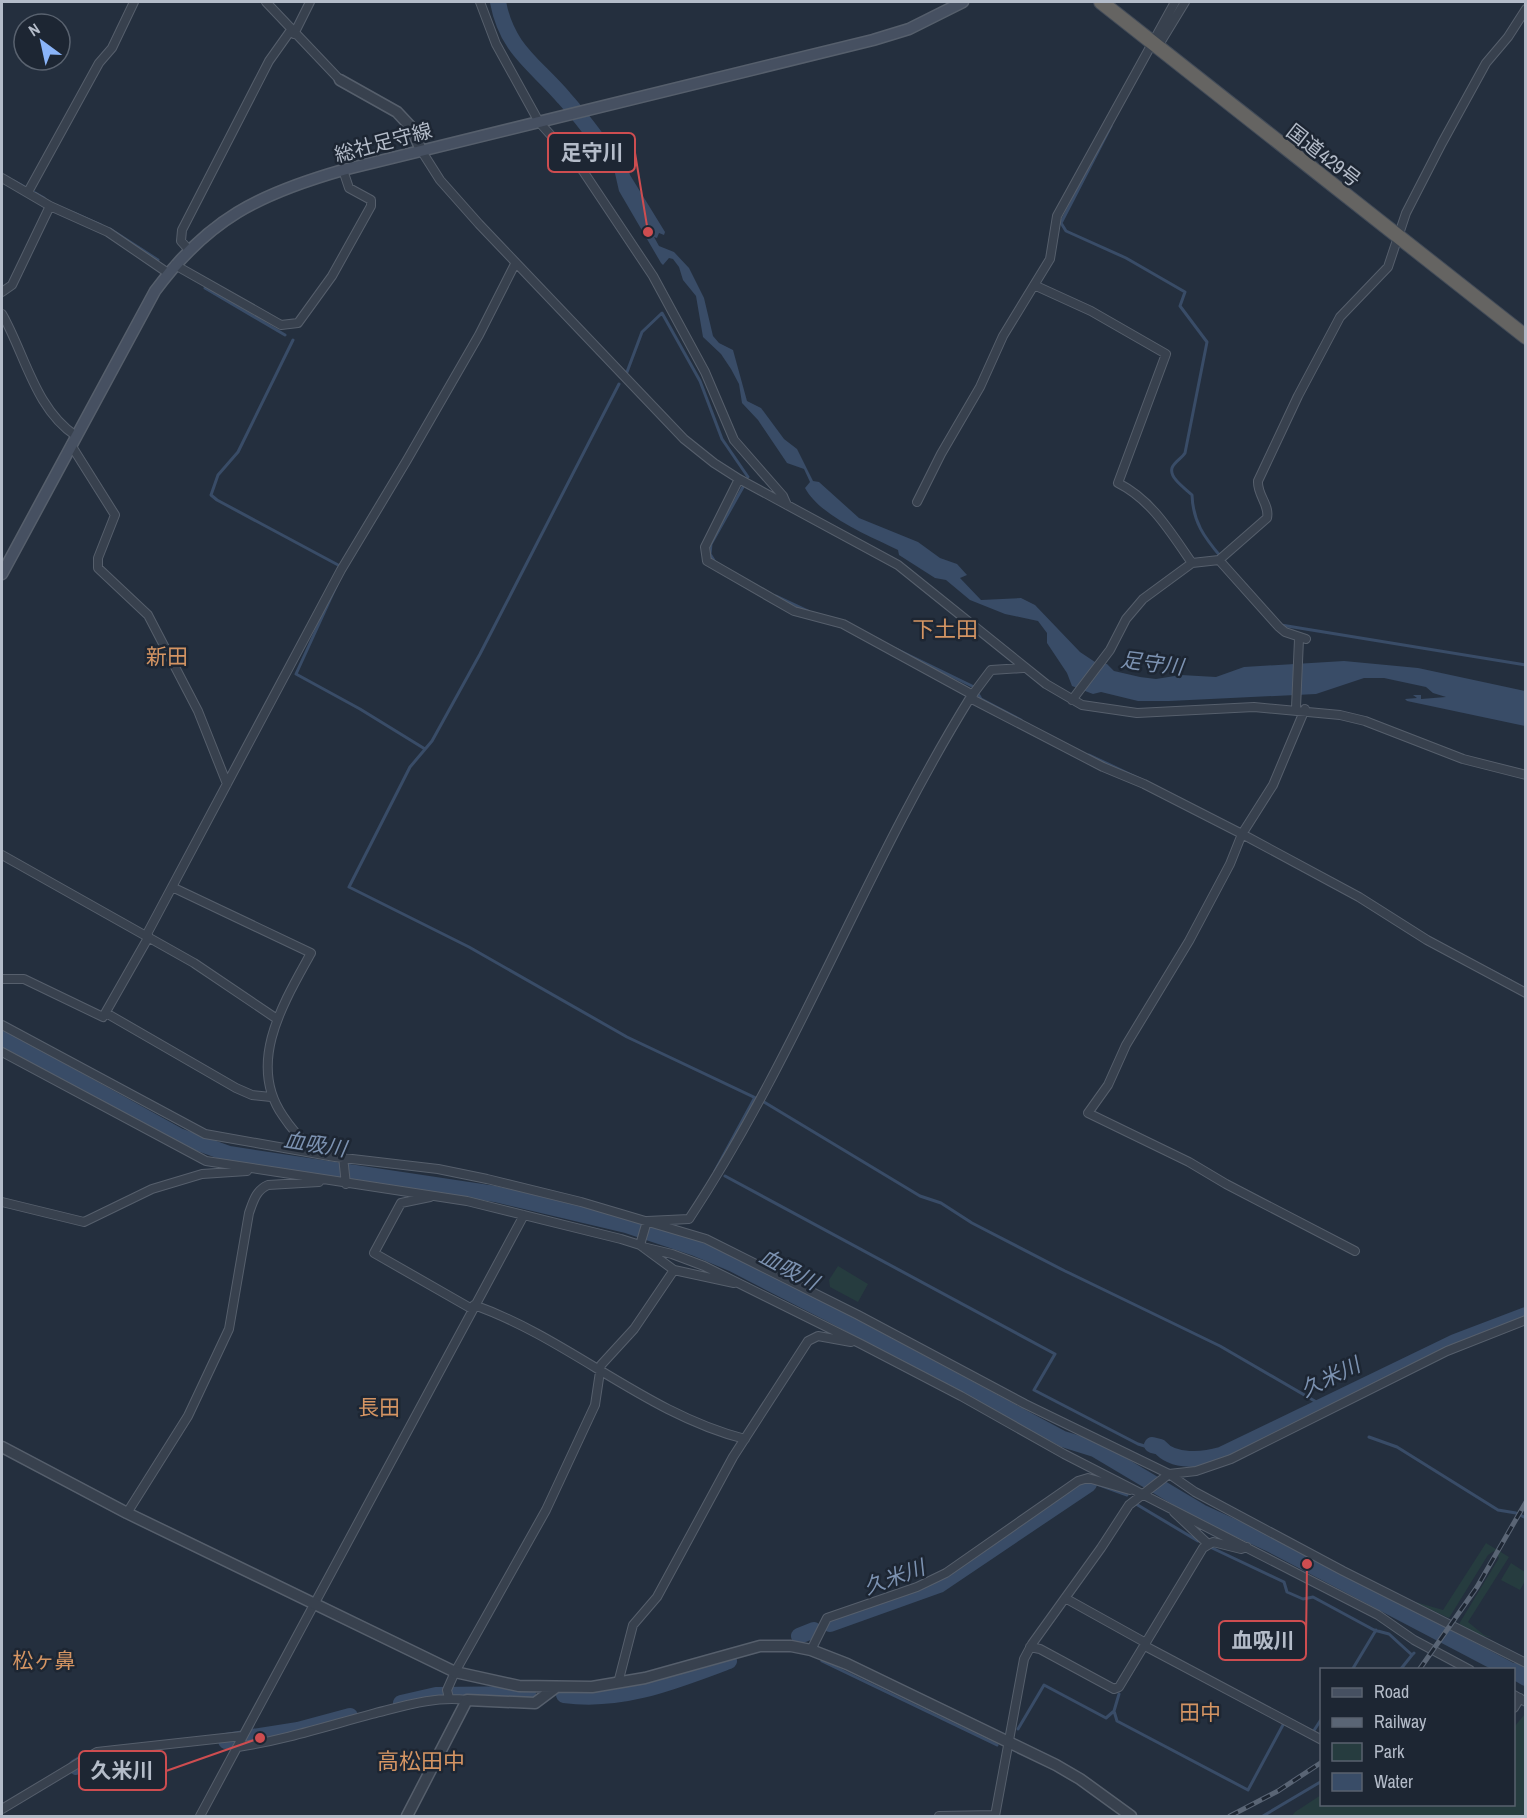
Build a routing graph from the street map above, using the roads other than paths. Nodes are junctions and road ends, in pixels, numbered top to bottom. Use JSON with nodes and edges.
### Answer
{"nodes":[{"id":1,"x":134,"y":2,"type":"edge"},
{"id":2,"x":266,"y":2,"type":"edge"},
{"id":3,"x":310,"y":2,"type":"edge"},
{"id":4,"x":480,"y":2,"type":"edge"},
{"id":5,"x":963,"y":2,"type":"edge"},
{"id":6,"x":1101,"y":2,"type":"edge"},
{"id":7,"x":1175,"y":2,"type":"edge"},
{"id":8,"x":1185,"y":2,"type":"edge"},
{"id":9,"x":1526,"y":9,"type":"edge"},
{"id":10,"x":293,"y":32,"type":"junction"},
{"id":11,"x":1154,"y":45,"type":"junction"},
{"id":12,"x":340,"y":80,"type":"joint"},
{"id":13,"x":543,"y":121,"type":"junction"},
{"id":14,"x":421,"y":150,"type":"junction"},
{"id":15,"x":343,"y":170,"type":"junction"},
{"id":16,"x":2,"y":178,"type":"edge"},
{"id":17,"x":29,"y":190,"type":"junction"},
{"id":18,"x":50,"y":206,"type":"junction"},
{"id":19,"x":1398,"y":237,"type":"junction"},
{"id":20,"x":189,"y":250,"type":"junction"},
{"id":21,"x":515,"y":264,"type":"junction"},
{"id":22,"x":172,"y":269,"type":"junction"},
{"id":23,"x":1034,"y":285,"type":"junction"},
{"id":24,"x":2,"y":292,"type":"edge"},
{"id":25,"x":2,"y":314,"type":"edge"},
{"id":26,"x":1526,"y":337,"type":"edge"},
{"id":27,"x":74,"y":441,"type":"junction"},
{"id":28,"x":739,"y":479,"type":"junction"},
{"id":29,"x":917,"y":502,"type":"dead end"},
{"id":30,"x":787,"y":505,"type":"junction"},
{"id":31,"x":1221,"y":558,"type":"junction"},
{"id":32,"x":1192,"y":563,"type":"junction"},
{"id":33,"x":2,"y":574,"type":"edge"},
{"id":34,"x":1024,"y":668,"type":"junction"},
{"id":35,"x":974,"y":694,"type":"junction"},
{"id":36,"x":1073,"y":698,"type":"junction"},
{"id":37,"x":1296,"y":706,"type":"junction"},
{"id":38,"x":1305,"y":709,"type":"junction"},
{"id":39,"x":1526,"y":775,"type":"edge"},
{"id":40,"x":227,"y":784,"type":"junction"},
{"id":41,"x":1243,"y":832,"type":"junction"},
{"id":42,"x":2,"y":855,"type":"edge"},
{"id":43,"x":172,"y":888,"type":"junction"},
{"id":44,"x":148,"y":938,"type":"junction"},
{"id":45,"x":2,"y":979,"type":"edge"},
{"id":46,"x":1526,"y":993,"type":"edge"},
{"id":47,"x":106,"y":1013,"type":"junction"},
{"id":48,"x":277,"y":1019,"type":"junction"},
{"id":49,"x":2,"y":1025,"type":"edge"},
{"id":50,"x":2,"y":1052,"type":"edge"},
{"id":51,"x":271,"y":1097,"type":"junction"},
{"id":52,"x":344,"y":1158,"type":"junction"},
{"id":53,"x":258,"y":1170,"type":"junction"},
{"id":54,"x":324,"y":1180,"type":"junction"},
{"id":55,"x":346,"y":1181,"type":"junction"},
{"id":56,"x":435,"y":1196,"type":"junction"},
{"id":57,"x":2,"y":1202,"type":"edge"},
{"id":58,"x":524,"y":1215,"type":"junction"},
{"id":59,"x":647,"y":1223,"type":"junction"},
{"id":60,"x":642,"y":1244,"type":"junction"},
{"id":61,"x":1355,"y":1251,"type":"dead end"},
{"id":62,"x":674,"y":1270,"type":"junction"},
{"id":63,"x":736,"y":1283,"type":"junction"},
{"id":64,"x":473,"y":1307,"type":"junction"},
{"id":65,"x":1524,"y":1322,"type":"edge"},
{"id":66,"x":861,"y":1344,"type":"junction"},
{"id":67,"x":599,"y":1370,"type":"junction"},
{"id":68,"x":745,"y":1439,"type":"junction"},
{"id":69,"x":2,"y":1447,"type":"edge"},
{"id":70,"x":1167,"y":1476,"type":"junction"},
{"id":71,"x":1145,"y":1492,"type":"junction"},
{"id":72,"x":1171,"y":1507,"type":"junction"},
{"id":73,"x":127,"y":1513,"type":"junction"},
{"id":74,"x":1208,"y":1544,"type":"junction"},
{"id":75,"x":1247,"y":1547,"type":"junction"},
{"id":76,"x":1065,"y":1598,"type":"junction"},
{"id":77,"x":313,"y":1605,"type":"junction"},
{"id":78,"x":1146,"y":1644,"type":"junction"},
{"id":79,"x":1030,"y":1647,"type":"junction"},
{"id":80,"x":811,"y":1650,"type":"junction"},
{"id":81,"x":1526,"y":1663,"type":"edge"},
{"id":82,"x":1466,"y":1668,"type":"edge"},
{"id":83,"x":455,"y":1672,"type":"junction"},
{"id":84,"x":618,"y":1683,"type":"junction"},
{"id":85,"x":555,"y":1688,"type":"junction"},
{"id":86,"x":448,"y":1695,"type":"junction"},
{"id":87,"x":467,"y":1700,"type":"junction"},
{"id":88,"x":1320,"y":1739,"type":"edge"},
{"id":89,"x":240,"y":1741,"type":"junction"},
{"id":90,"x":1008,"y":1743,"type":"junction"},
{"id":91,"x":2,"y":1809,"type":"edge"},
{"id":92,"x":200,"y":1816,"type":"edge"},
{"id":93,"x":407,"y":1816,"type":"edge"},
{"id":94,"x":939,"y":1816,"type":"edge"},
{"id":95,"x":995,"y":1816,"type":"edge"},
{"id":96,"x":1131,"y":1816,"type":"edge"}],
"edges":[{"from":1,"to":17,"type":"street"},
{"from":2,"to":10,"type":"street"},
{"from":3,"to":10,"type":"street"},
{"from":4,"to":13,"type":"street"},
{"from":5,"to":13,"type":"main road","name":"総社足守線"},
{"from":6,"to":11,"type":"highway","name":"国道429号"},
{"from":7,"to":11,"type":"street"},
{"from":8,"to":11,"type":"street"},
{"from":9,"to":19,"type":"street"},
{"from":10,"to":12,"type":"street"},
{"from":10,"to":20,"type":"street"},
{"from":11,"to":19,"type":"highway","name":"国道429号"},
{"from":11,"to":23,"type":"street"},
{"from":12,"to":14,"type":"street"},
{"from":13,"to":14,"type":"main road","name":"総社足守線"},
{"from":13,"to":30,"type":"street"},
{"from":14,"to":15,"type":"main road","name":"総社足守線"},
{"from":14,"to":21,"type":"street"},
{"from":15,"to":20,"type":"main road","name":"総社足守線"},
{"from":15,"to":22,"type":"street"},
{"from":16,"to":17,"type":"street"},
{"from":17,"to":18,"type":"street"},
{"from":18,"to":22,"type":"street"},
{"from":18,"to":24,"type":"street"},
{"from":19,"to":26,"type":"highway","name":"国道429号"},
{"from":19,"to":31,"type":"street"},
{"from":20,"to":22,"type":"main road","name":"総社足守線"},
{"from":21,"to":28,"type":"street"},
{"from":21,"to":40,"type":"street"},
{"from":22,"to":27,"type":"main road","name":"総社足守線"},
{"from":23,"to":29,"type":"street"},
{"from":23,"to":32,"type":"street"},
{"from":25,"to":27,"type":"street"},
{"from":27,"to":33,"type":"main road","name":"総社足守線"},
{"from":27,"to":40,"type":"street"},
{"from":28,"to":30,"type":"street"},
{"from":28,"to":35,"type":"street"},
{"from":30,"to":34,"type":"street"},
{"from":31,"to":32,"type":"street"},
{"from":31,"to":37,"type":"street"},
{"from":32,"to":36,"type":"street"},
{"from":34,"to":35,"type":"street"},
{"from":34,"to":36,"type":"street"},
{"from":35,"to":41,"type":"street"},
{"from":35,"to":59,"type":"street"},
{"from":36,"to":37,"type":"street"},
{"from":37,"to":38,"type":"street"},
{"from":38,"to":39,"type":"street"},
{"from":38,"to":41,"type":"street"},
{"from":40,"to":43,"type":"street"},
{"from":41,"to":46,"type":"street"},
{"from":41,"to":61,"type":"street"},
{"from":42,"to":44,"type":"street"},
{"from":43,"to":44,"type":"street"},
{"from":43,"to":48,"type":"street"},
{"from":44,"to":47,"type":"street"},
{"from":44,"to":48,"type":"street"},
{"from":45,"to":47,"type":"street"},
{"from":47,"to":51,"type":"street"},
{"from":48,"to":51,"type":"street"},
{"from":49,"to":52,"type":"street"},
{"from":50,"to":53,"type":"street"},
{"from":51,"to":52,"type":"street"},
{"from":52,"to":55,"type":"street"},
{"from":52,"to":59,"type":"street"},
{"from":53,"to":54,"type":"street"},
{"from":53,"to":57,"type":"street"},
{"from":54,"to":55,"type":"street"},
{"from":54,"to":73,"type":"street"},
{"from":55,"to":56,"type":"street"},
{"from":56,"to":58,"type":"street"},
{"from":56,"to":64,"type":"street"},
{"from":58,"to":60,"type":"street"},
{"from":58,"to":64,"type":"street"},
{"from":59,"to":60,"type":"street"},
{"from":59,"to":70,"type":"street"},
{"from":60,"to":62,"type":"street"},
{"from":60,"to":63,"type":"street"},
{"from":62,"to":63,"type":"street"},
{"from":62,"to":67,"type":"street"},
{"from":63,"to":66,"type":"street"},
{"from":64,"to":67,"type":"street"},
{"from":64,"to":77,"type":"street"},
{"from":65,"to":70,"type":"street"},
{"from":66,"to":68,"type":"street"},
{"from":66,"to":71,"type":"street"},
{"from":67,"to":68,"type":"street"},
{"from":67,"to":83,"type":"street"},
{"from":68,"to":84,"type":"street"},
{"from":69,"to":73,"type":"street"},
{"from":70,"to":71,"type":"street"},
{"from":70,"to":81,"type":"street"},
{"from":71,"to":72,"type":"street"},
{"from":71,"to":76,"type":"street"},
{"from":71,"to":80,"type":"street"},
{"from":72,"to":74,"type":"street"},
{"from":72,"to":75,"type":"street"},
{"from":73,"to":77,"type":"street"},
{"from":74,"to":75,"type":"street"},
{"from":74,"to":78,"type":"street"},
{"from":75,"to":82,"type":"street"},
{"from":76,"to":78,"type":"street"},
{"from":76,"to":79,"type":"street"},
{"from":77,"to":83,"type":"street"},
{"from":77,"to":89,"type":"street"},
{"from":78,"to":79,"type":"street"},
{"from":78,"to":88,"type":"street"},
{"from":79,"to":90,"type":"street"},
{"from":80,"to":84,"type":"street"},
{"from":80,"to":90,"type":"street"},
{"from":83,"to":85,"type":"street"},
{"from":83,"to":86,"type":"street"},
{"from":84,"to":85,"type":"street"},
{"from":85,"to":87,"type":"street"},
{"from":86,"to":87,"type":"street"},
{"from":86,"to":89,"type":"street"},
{"from":87,"to":93,"type":"street"},
{"from":89,"to":91,"type":"street"},
{"from":89,"to":92,"type":"street"},
{"from":90,"to":95,"type":"street"},
{"from":90,"to":96,"type":"street"},
{"from":94,"to":95,"type":"street"}]}
